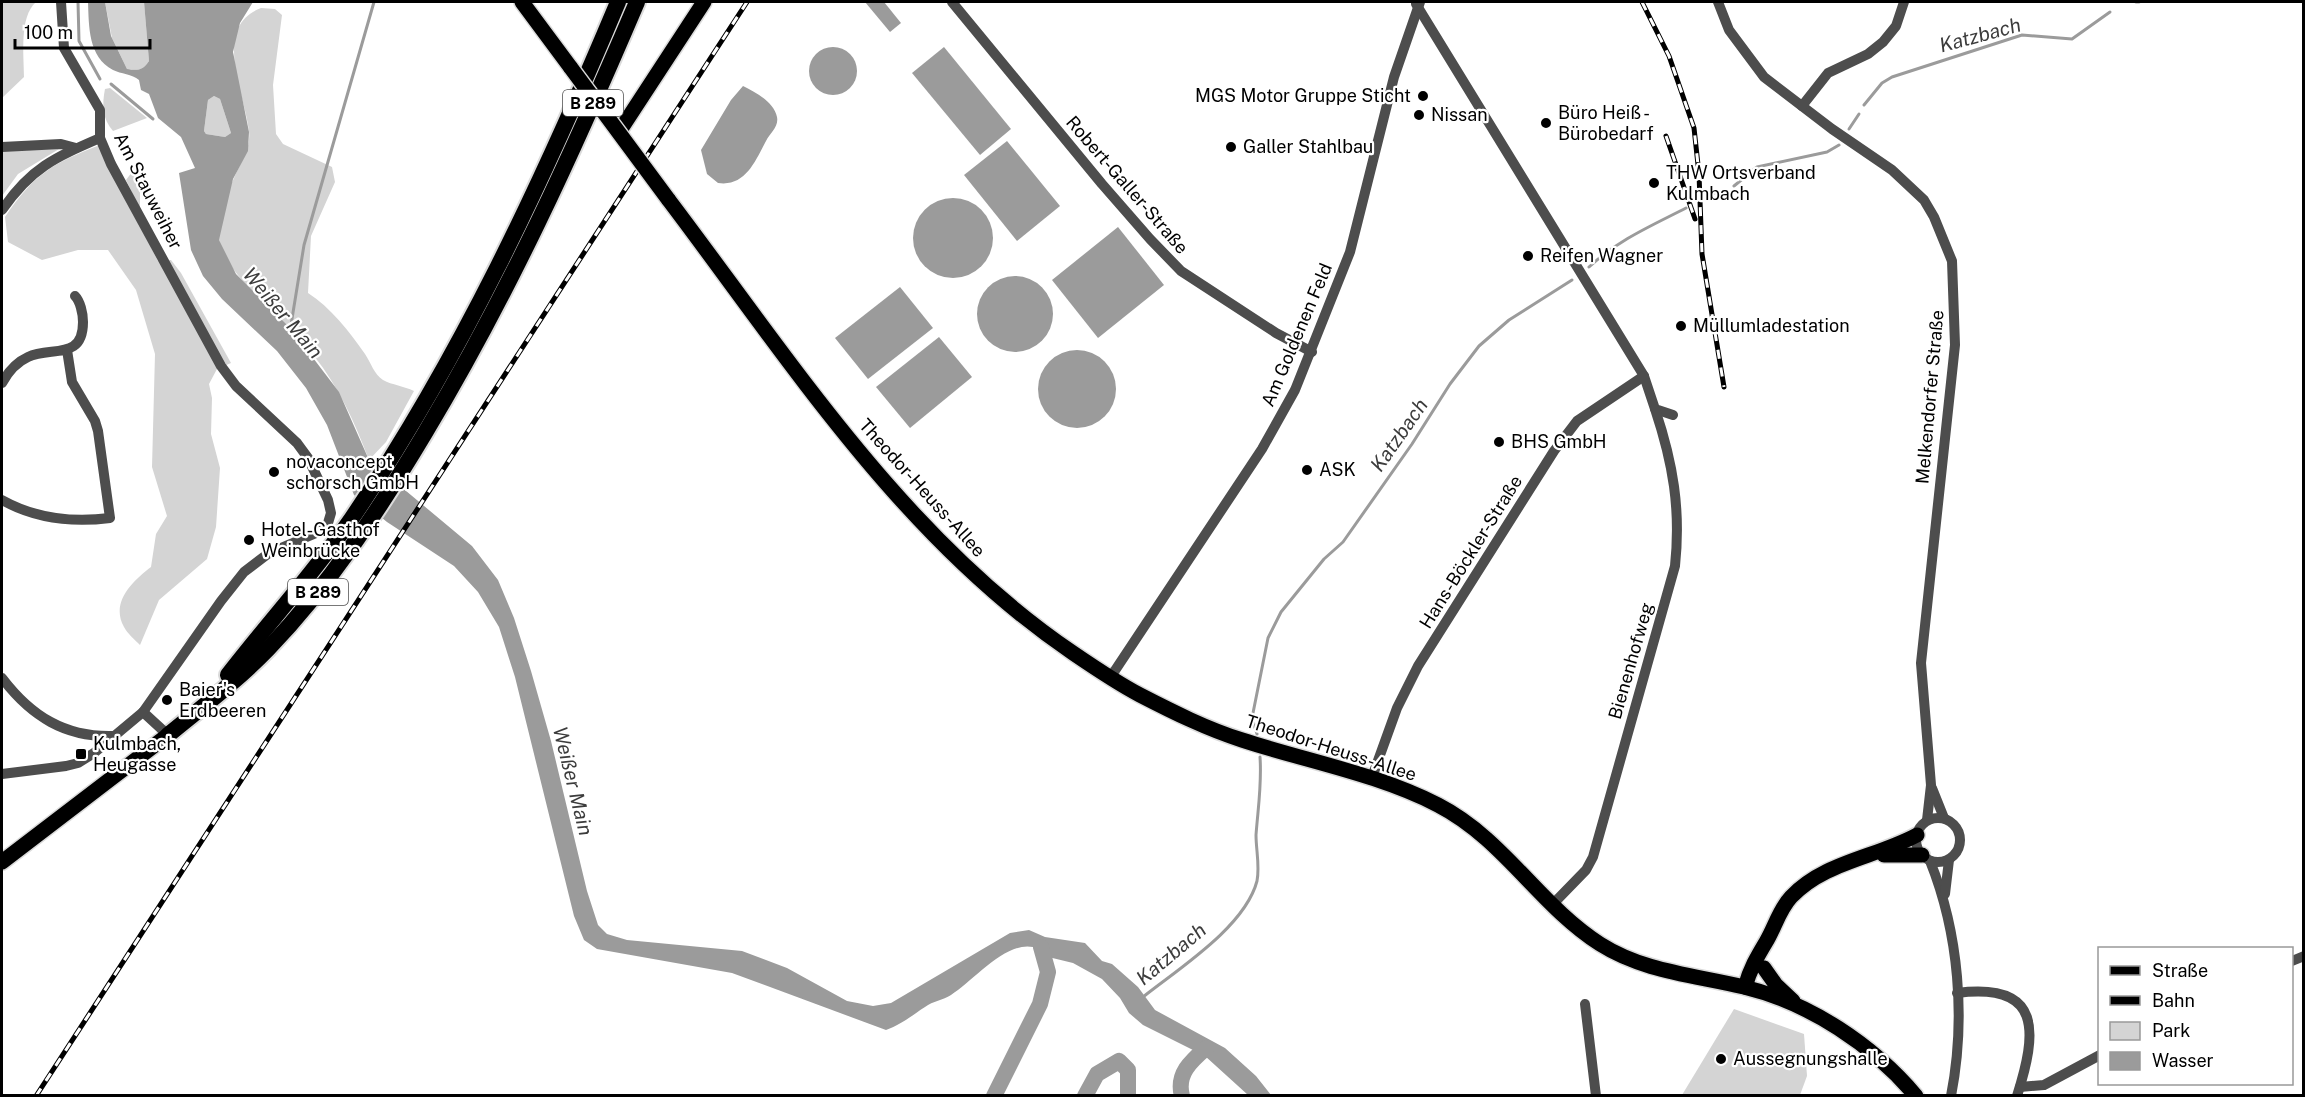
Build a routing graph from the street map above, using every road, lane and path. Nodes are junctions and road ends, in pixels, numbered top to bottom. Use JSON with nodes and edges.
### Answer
{"nodes":[{"id":1,"x":61,"y":2,"type":"edge"},
{"id":2,"x":522,"y":2,"type":"edge"},
{"id":3,"x":618,"y":2,"type":"edge"},
{"id":4,"x":637,"y":2,"type":"edge"},
{"id":5,"x":704,"y":2,"type":"edge"},
{"id":6,"x":952,"y":2,"type":"edge"},
{"id":7,"x":1718,"y":2,"type":"edge"},
{"id":8,"x":1904,"y":2,"type":"edge"},
{"id":9,"x":1417,"y":3,"type":"edge"},
{"id":10,"x":1802,"y":106,"type":"junction"},
{"id":11,"x":619,"y":132,"type":"junction"},
{"id":12,"x":100,"y":138,"type":"junction"},
{"id":13,"x":2,"y":147,"type":"edge"},
{"id":14,"x":76,"y":148,"type":"junction"},
{"id":15,"x":538,"y":208,"type":"junction"},
{"id":16,"x":2,"y":210,"type":"edge"},
{"id":17,"x":75,"y":296,"type":"dead end"},
{"id":18,"x":67,"y":350,"type":"junction"},
{"id":19,"x":1312,"y":352,"type":"junction"},
{"id":20,"x":1644,"y":376,"type":"junction"},
{"id":21,"x":2,"y":383,"type":"edge"},
{"id":22,"x":1655,"y":409,"type":"junction"},
{"id":23,"x":1673,"y":415,"type":"dead end"},
{"id":24,"x":395,"y":467,"type":"junction"},
{"id":25,"x":2,"y":500,"type":"edge"},
{"id":26,"x":2,"y":678,"type":"edge"},
{"id":27,"x":1110,"y":678,"type":"junction"},
{"id":28,"x":143,"y":712,"type":"junction"},
{"id":29,"x":168,"y":735,"type":"junction"},
{"id":30,"x":115,"y":736,"type":"junction"},
{"id":31,"x":2,"y":774,"type":"edge"},
{"id":32,"x":1371,"y":780,"type":"junction"},
{"id":33,"x":1931,"y":785,"type":"junction"},
{"id":34,"x":1944,"y":818,"type":"junction"},
{"id":35,"x":1927,"y":820,"type":"junction"},
{"id":36,"x":1917,"y":835,"type":"junction"},
{"id":37,"x":1869,"y":857,"type":"junction"},
{"id":38,"x":1926,"y":858,"type":"junction"},
{"id":39,"x":1949,"y":860,"type":"junction"},
{"id":40,"x":2,"y":862,"type":"edge"},
{"id":41,"x":1945,"y":897,"type":"junction"},
{"id":42,"x":1552,"y":905,"type":"junction"},
{"id":43,"x":1767,"y":941,"type":"junction"},
{"id":44,"x":1764,"y":968,"type":"junction"},
{"id":45,"x":1751,"y":989,"type":"junction"},
{"id":46,"x":1957,"y":993,"type":"junction"},
{"id":47,"x":1585,"y":1004,"type":"dead end"},
{"id":48,"x":1802,"y":1009,"type":"junction"},
{"id":49,"x":2098,"y":1056,"type":"edge"},
{"id":50,"x":2018,"y":1091,"type":"edge"},
{"id":51,"x":1596,"y":1095,"type":"edge"},
{"id":52,"x":1917,"y":1095,"type":"edge"},
{"id":53,"x":1951,"y":1095,"type":"edge"}],
"edges":[{"from":1,"to":12,"type":"street","name":"Am Stauweiher"},
{"from":2,"to":11,"type":"main road","name":"Theodor-Heuss-Allee","bridge":true},
{"from":3,"to":15,"type":"highway","number":"B 289"},
{"from":4,"to":15,"type":"highway","number":"B 289"},
{"from":5,"to":11,"type":"main road"},
{"from":6,"to":19,"type":"street","name":"Robert-Galler-Straße"},
{"from":7,"to":10,"type":"street","name":"Melkendorfer Straße"},
{"from":8,"to":10,"type":"street"},
{"from":9,"to":19,"type":"street","name":"Am Goldenen Feld"},
{"from":9,"to":20,"type":"street","name":"Bienenhofweg"},
{"from":10,"to":33,"type":"street","name":"Melkendorfer Straße"},
{"from":11,"to":27,"type":"main road","name":"Theodor-Heuss-Allee","bridge":true},
{"from":12,"to":14,"type":"street"},
{"from":12,"to":28,"type":"street","name":"Am Stauweiher"},
{"from":13,"to":14,"type":"street"},
{"from":14,"to":16,"type":"street"},
{"from":15,"to":24,"type":"highway","number":"B 289"},
{"from":15,"to":24,"type":"highway","number":"B 289"},
{"from":17,"to":18,"type":"street"},
{"from":18,"to":21,"type":"street"},
{"from":18,"to":25,"type":"street"},
{"from":19,"to":27,"type":"street","name":"Am Goldenen Feld"},
{"from":20,"to":22,"type":"street","name":"Bienenhofweg"},
{"from":20,"to":32,"type":"street","name":"Hans-Böckler-Straße"},
{"from":22,"to":23,"type":"street"},
{"from":22,"to":42,"type":"street","name":"Bienenhofweg"},
{"from":24,"to":29,"type":"highway","number":"B 289"},
{"from":26,"to":30,"type":"street"},
{"from":27,"to":32,"type":"main road","name":"Theodor-Heuss-Allee"},
{"from":28,"to":29,"type":"street"},
{"from":28,"to":30,"type":"street"},
{"from":29,"to":40,"type":"main road","number":"B 289"},
{"from":30,"to":31,"type":"street"},
{"from":32,"to":42,"type":"main road","name":"Theodor-Heuss-Allee"},
{"from":33,"to":34,"type":"street","name":"Melkendorfer Straße"},
{"from":33,"to":35,"type":"street","name":"Melkendorfer Straße"},
{"from":34,"to":35,"type":"street"},
{"from":34,"to":39,"type":"street"},
{"from":35,"to":36,"type":"street"},
{"from":36,"to":37,"type":"main road"},
{"from":36,"to":38,"type":"street"},
{"from":37,"to":38,"type":"main road"},
{"from":37,"to":43,"type":"main road"},
{"from":38,"to":39,"type":"street"},
{"from":38,"to":41,"type":"street"},
{"from":39,"to":41,"type":"street"},
{"from":41,"to":46,"type":"street"},
{"from":42,"to":45,"type":"main road","name":"Theodor-Heuss-Allee"},
{"from":43,"to":44,"type":"main road"},
{"from":43,"to":45,"type":"main road"},
{"from":44,"to":45,"type":"main road"},
{"from":44,"to":48,"type":"main road"},
{"from":45,"to":48,"type":"main road","name":"Theodor-Heuss-Allee"},
{"from":46,"to":50,"type":"street"},
{"from":46,"to":53,"type":"street"},
{"from":47,"to":51,"type":"street"},
{"from":48,"to":52,"type":"main road"},
{"from":49,"to":50,"type":"street"}]}
